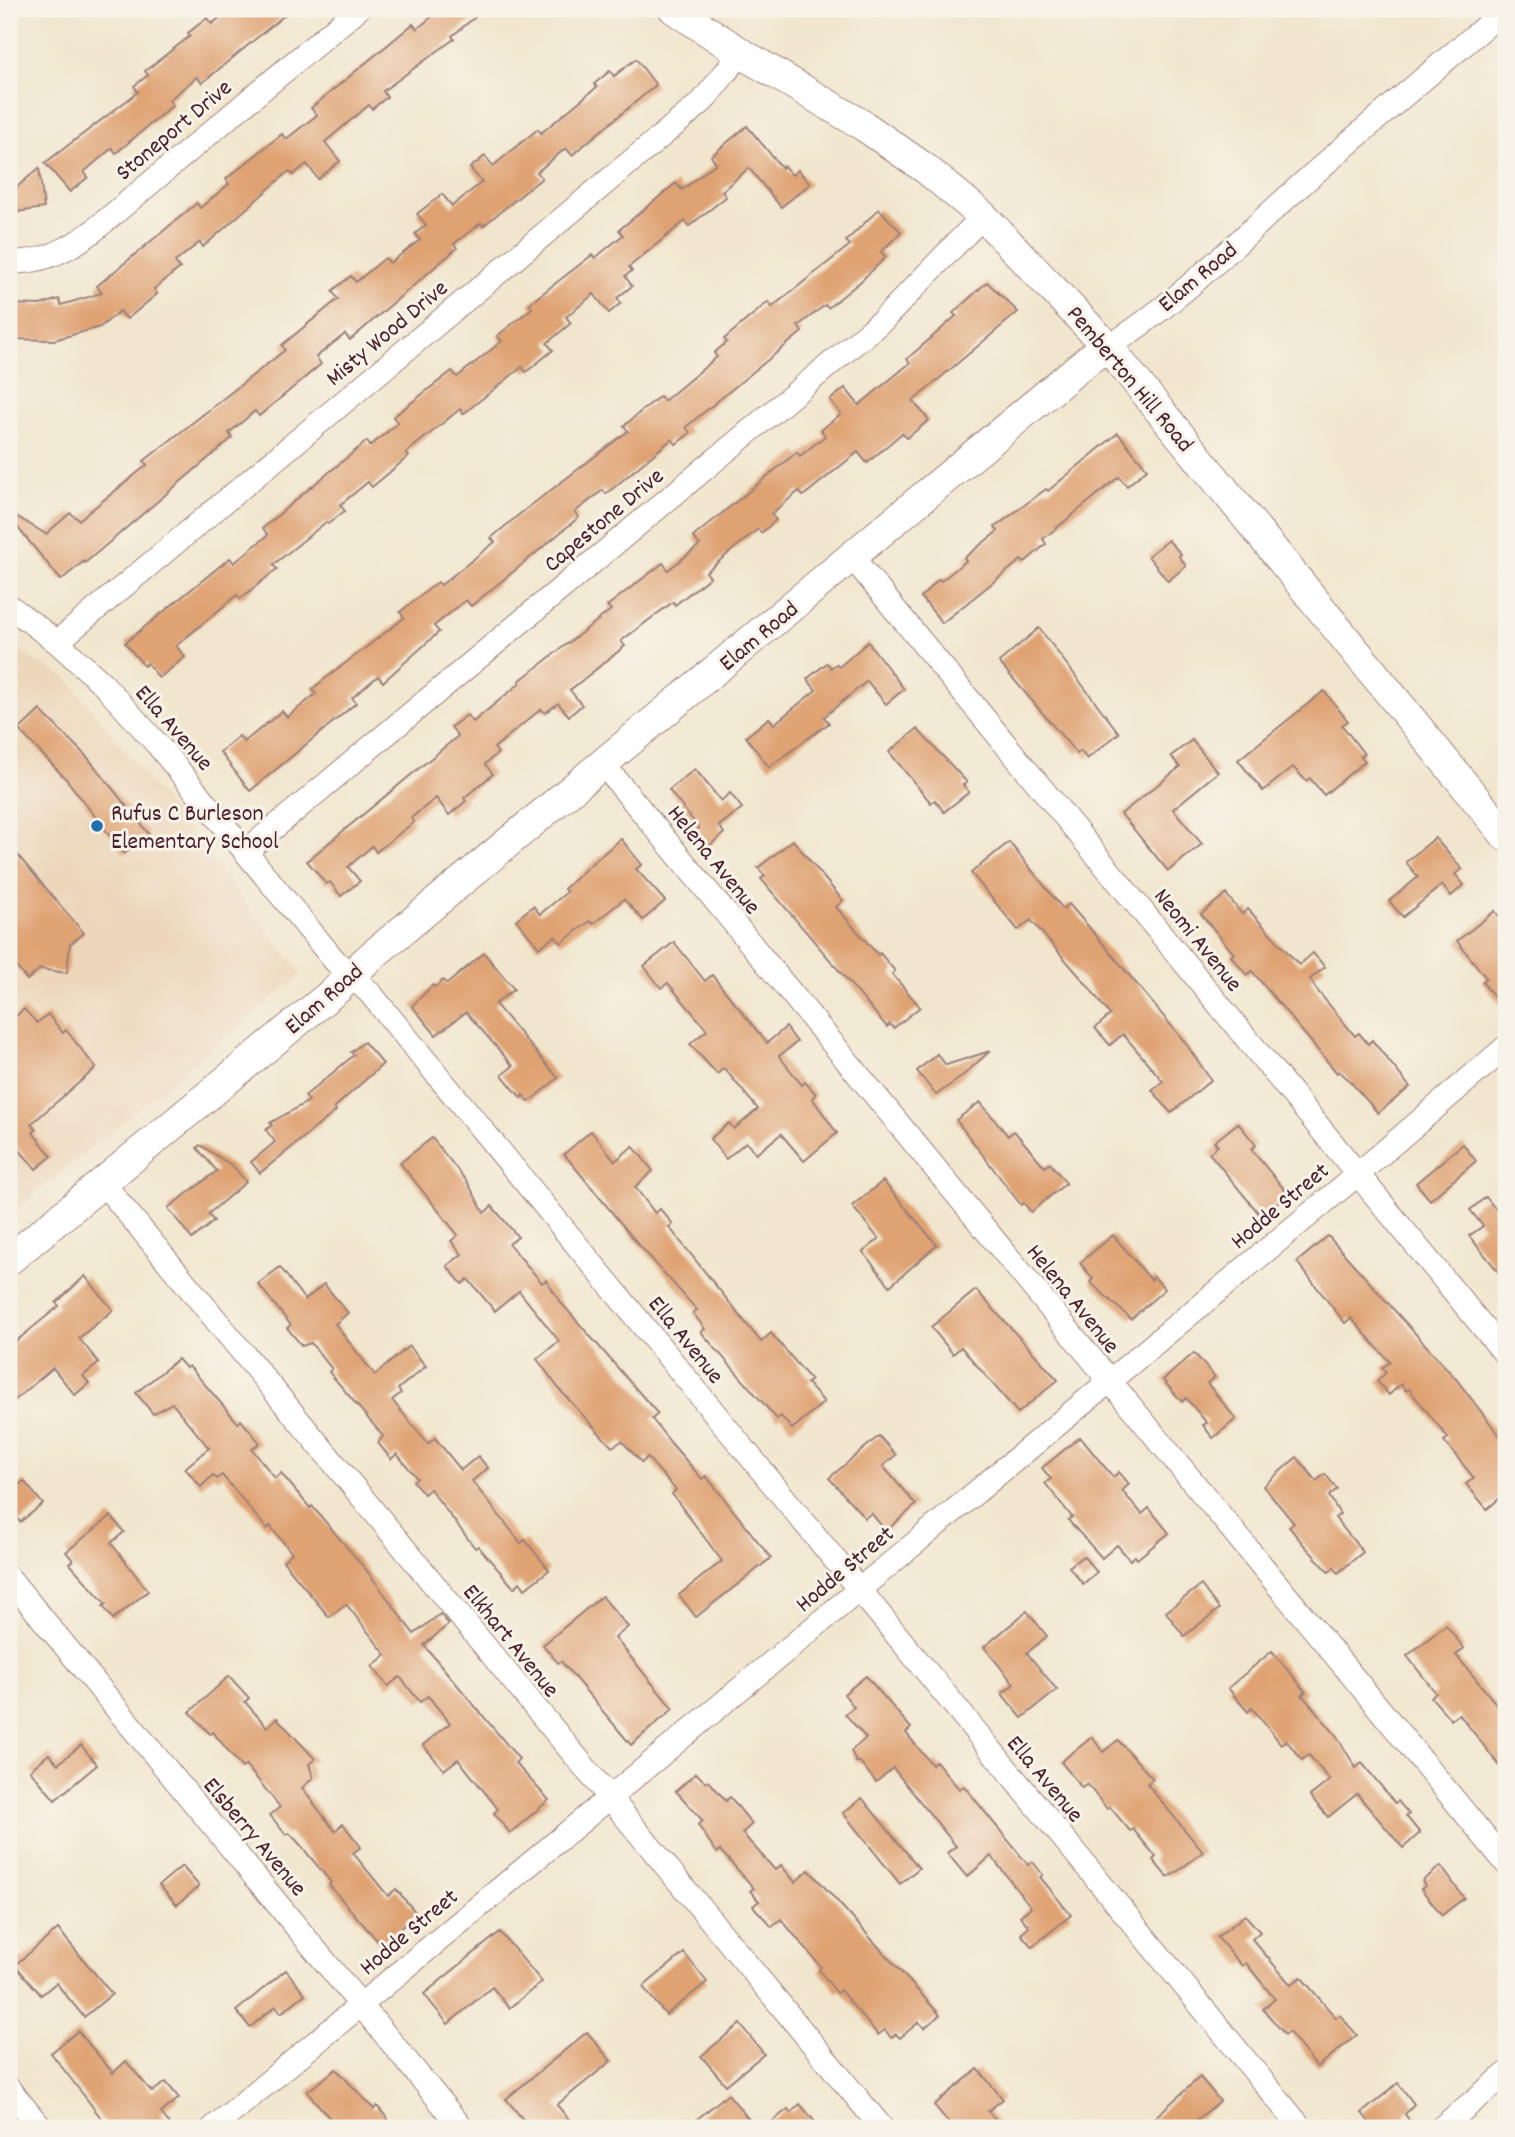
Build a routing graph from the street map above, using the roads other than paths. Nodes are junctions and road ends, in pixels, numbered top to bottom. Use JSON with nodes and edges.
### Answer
{"nodes":[{"id":1,"x":358,"y":9,"type":"edge"},
{"id":2,"x":674,"y":9,"type":"edge"},
{"id":3,"x":1506,"y":9,"type":"edge"},
{"id":4,"x":741,"y":53,"type":"junction"},
{"id":5,"x":983,"y":216,"type":"junction"},
{"id":6,"x":9,"y":261,"type":"edge"},
{"id":7,"x":1108,"y":347,"type":"junction"},
{"id":8,"x":852,"y":557,"type":"junction"},
{"id":9,"x":9,"y":606,"type":"edge"},
{"id":10,"x":57,"y":642,"type":"junction"},
{"id":11,"x":603,"y":765,"type":"junction"},
{"id":12,"x":1506,"y":836,"type":"edge"},
{"id":13,"x":245,"y":852,"type":"junction"},
{"id":14,"x":351,"y":975,"type":"junction"},
{"id":15,"x":1506,"y":1046,"type":"edge"},
{"id":16,"x":1358,"y":1174,"type":"junction"},
{"id":17,"x":103,"y":1183,"type":"junction"},
{"id":18,"x":9,"y":1260,"type":"edge"},
{"id":19,"x":1506,"y":1355,"type":"edge"},
{"id":20,"x":1108,"y":1381,"type":"junction"},
{"id":21,"x":9,"y":1578,"type":"edge"},
{"id":22,"x":858,"y":1591,"type":"junction"},
{"id":23,"x":609,"y":1799,"type":"junction"},
{"id":24,"x":1506,"y":1863,"type":"edge"},
{"id":25,"x":360,"y":2004,"type":"junction"},
{"id":26,"x":1506,"y":2074,"type":"edge"},
{"id":27,"x":9,"y":2089,"type":"edge"},
{"id":28,"x":41,"y":2128,"type":"edge"},
{"id":29,"x":213,"y":2128,"type":"edge"},
{"id":30,"x":462,"y":2128,"type":"edge"},
{"id":31,"x":882,"y":2128,"type":"edge"},
{"id":32,"x":1301,"y":2128,"type":"edge"},
{"id":33,"x":1441,"y":2128,"type":"edge"}],
"edges":[{"from":1,"to":6,"type":"street","name":"Stoneport Drive"},
{"from":2,"to":4,"type":"street","name":"Pemberton Hill Road"},
{"from":3,"to":7,"type":"street","name":"Elam Road"},
{"from":4,"to":5,"type":"street","name":"Pemberton Hill Road"},
{"from":4,"to":10,"type":"street","name":"Misty Wood Drive"},
{"from":5,"to":7,"type":"street","name":"Pemberton Hill Road"},
{"from":5,"to":13,"type":"street","name":"Capestone Drive"},
{"from":7,"to":8,"type":"street","name":"Elam Road"},
{"from":7,"to":12,"type":"street","name":"Pemberton Hill Road"},
{"from":8,"to":11,"type":"street","name":"Elam Road"},
{"from":8,"to":16,"type":"street","name":"Neomi Avenue"},
{"from":9,"to":10,"type":"street","name":"Ella Avenue"},
{"from":10,"to":13,"type":"street","name":"Ella Avenue"},
{"from":11,"to":14,"type":"street","name":"Elam Road"},
{"from":11,"to":20,"type":"street","name":"Helena Avenue"},
{"from":13,"to":14,"type":"street","name":"Ella Avenue"},
{"from":14,"to":17,"type":"street","name":"Elam Road"},
{"from":14,"to":22,"type":"street","name":"Ella Avenue"},
{"from":15,"to":16,"type":"street","name":"Hodde Street"},
{"from":16,"to":19,"type":"street","name":"Neomi Avenue"},
{"from":16,"to":20,"type":"street","name":"Hodde Street"},
{"from":17,"to":18,"type":"street","name":"Elam Road"},
{"from":17,"to":23,"type":"street","name":"Elkhart Avenue"},
{"from":20,"to":22,"type":"street","name":"Hodde Street"},
{"from":20,"to":24,"type":"street","name":"Helena Avenue"},
{"from":21,"to":25,"type":"street","name":"Elsberry Avenue"},
{"from":22,"to":23,"type":"street","name":"Hodde Street"},
{"from":22,"to":32,"type":"street","name":"Ella Avenue"},
{"from":23,"to":25,"type":"street","name":"Hodde Street"},
{"from":23,"to":31,"type":"street","name":"Elkhart Avenue"},
{"from":25,"to":29,"type":"street","name":"Hodde Street"},
{"from":25,"to":30,"type":"street","name":"Elsberry Avenue"},
{"from":26,"to":33,"type":"street"},
{"from":27,"to":28,"type":"street"}]}
